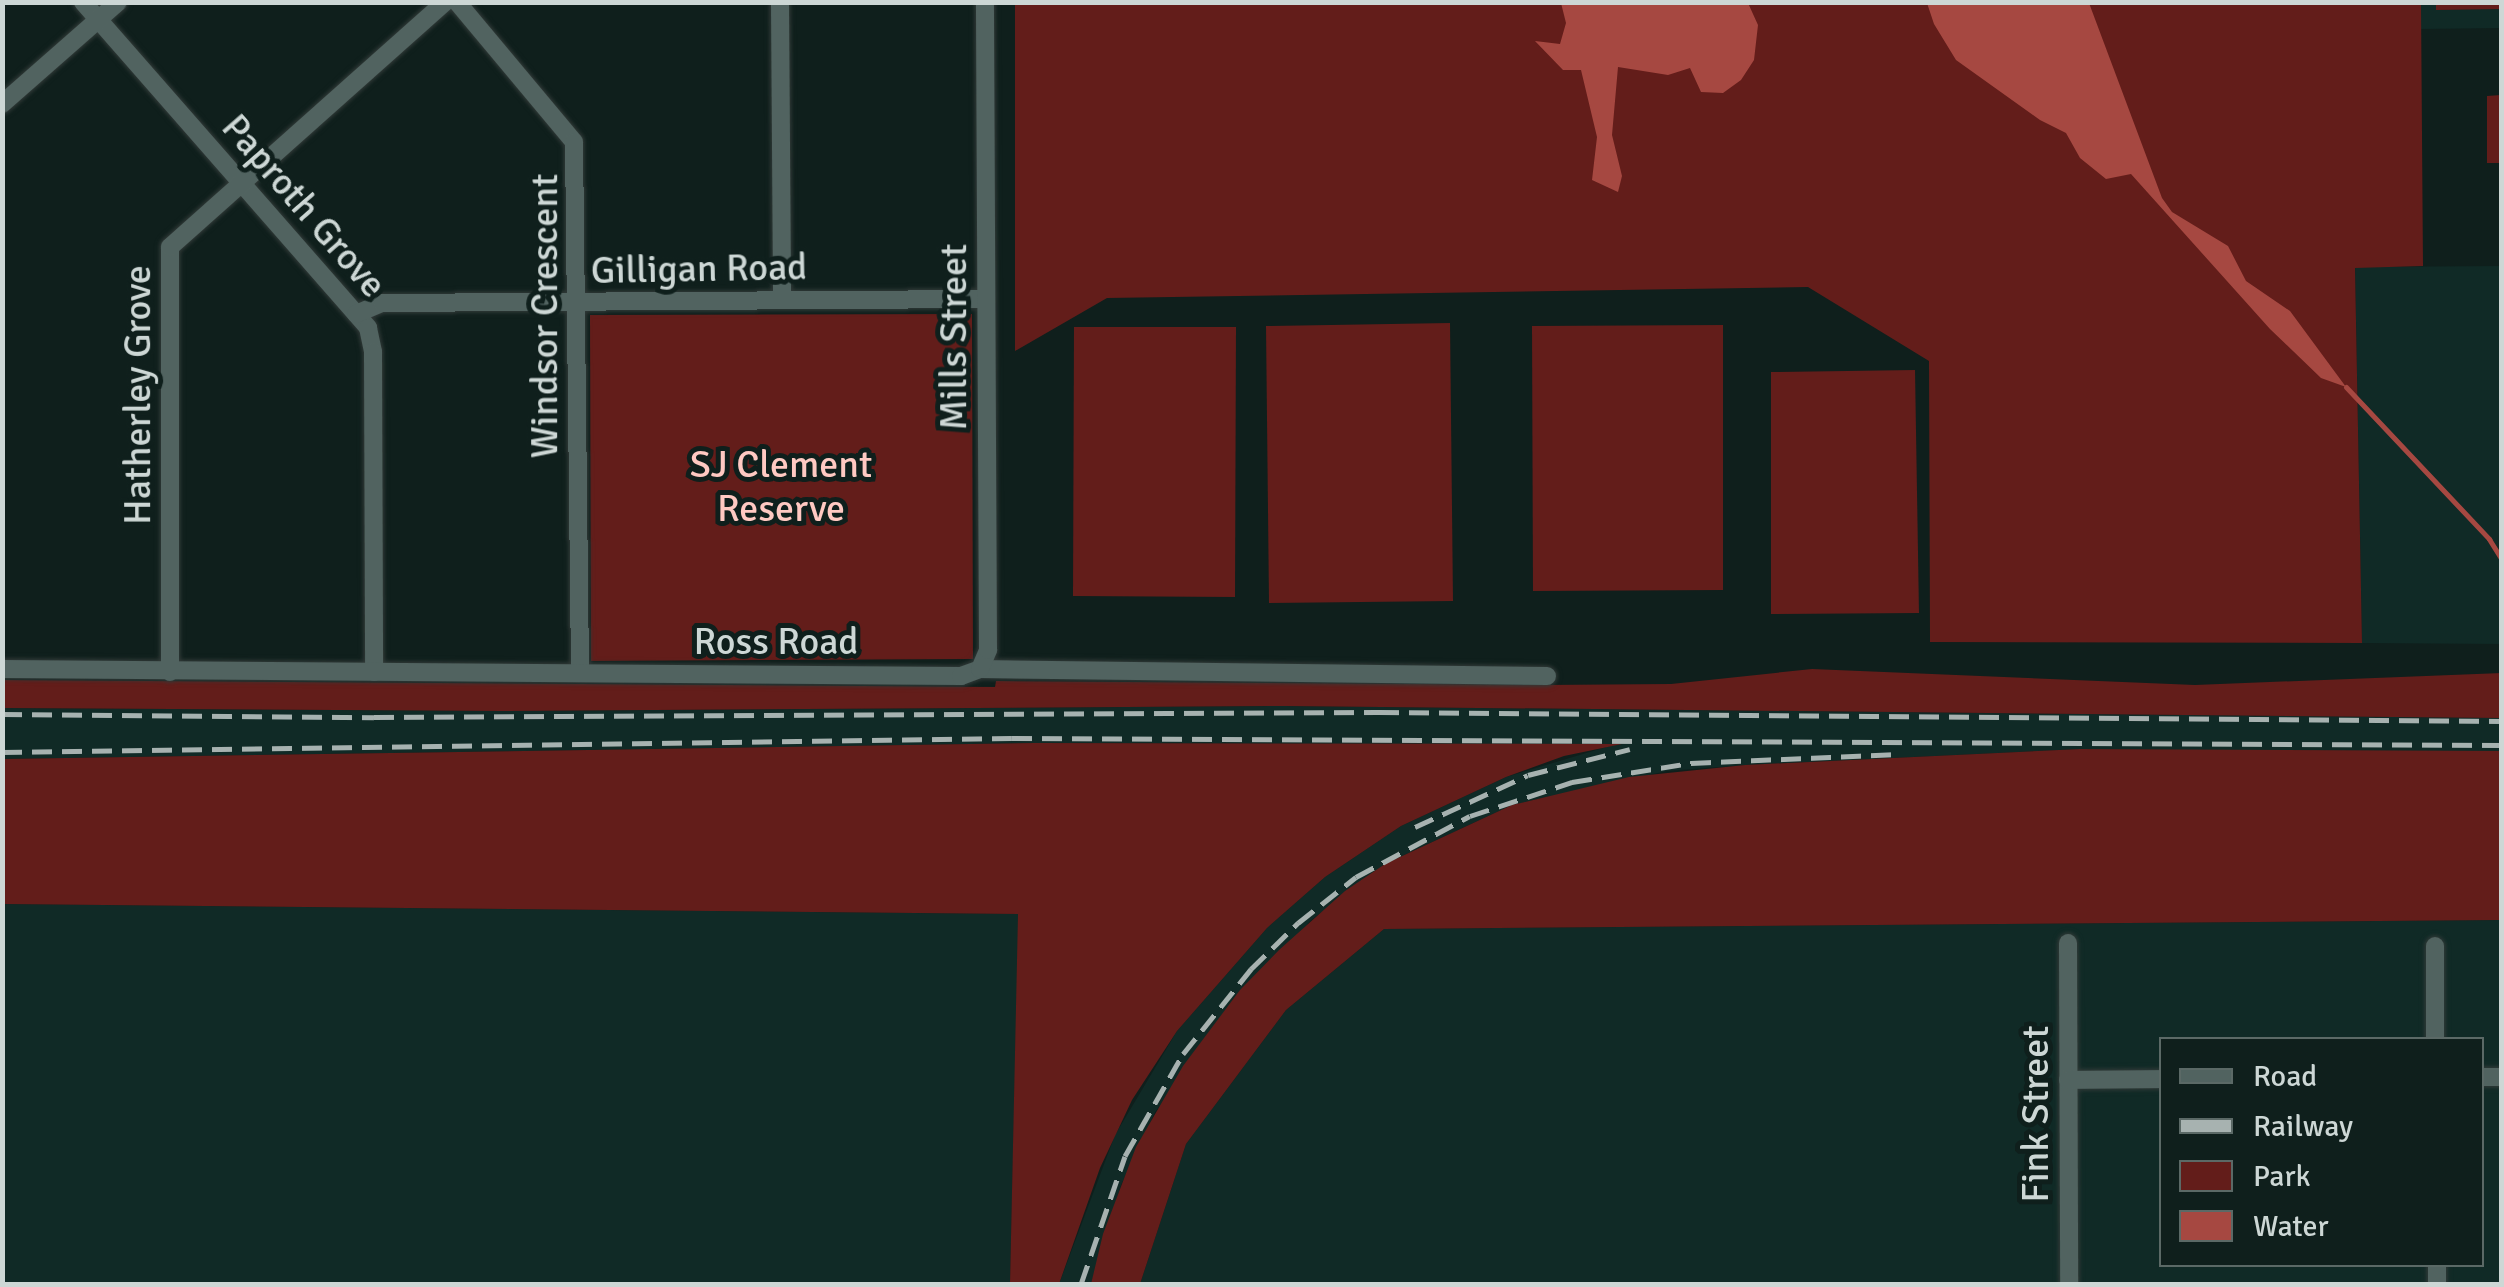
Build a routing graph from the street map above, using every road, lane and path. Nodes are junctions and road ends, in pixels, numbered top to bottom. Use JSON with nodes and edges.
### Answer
{"nodes":[{"id":1,"x":82,"y":2,"type":"edge"},
{"id":2,"x":118,"y":2,"type":"edge"},
{"id":3,"x":445,"y":2,"type":"edge"},
{"id":4,"x":457,"y":2,"type":"edge"},
{"id":5,"x":780,"y":2,"type":"edge"},
{"id":6,"x":985,"y":2,"type":"edge"},
{"id":7,"x":99,"y":20,"type":"junction"},
{"id":8,"x":2,"y":104,"type":"edge"},
{"id":9,"x":240,"y":182,"type":"junction"},
{"id":10,"x":986,"y":299,"type":"junction"},
{"id":11,"x":782,"y":300,"type":"junction"},
{"id":12,"x":577,"y":302,"type":"junction"},
{"id":13,"x":356,"y":314,"type":"junction"},
{"id":14,"x":980,"y":668,"type":"junction"},
{"id":15,"x":2,"y":669,"type":"edge"},
{"id":16,"x":170,"y":672,"type":"junction"},
{"id":17,"x":374,"y":672,"type":"junction"},
{"id":18,"x":580,"y":673,"type":"junction"},
{"id":19,"x":1547,"y":676,"type":"dead end"},
{"id":20,"x":2068,"y":943,"type":"dead end"},
{"id":21,"x":2435,"y":946,"type":"dead end"},
{"id":22,"x":2435,"y":1037,"type":"edge"},
{"id":23,"x":2159,"y":1079,"type":"edge"},
{"id":24,"x":2068,"y":1080,"type":"junction"},
{"id":25,"x":2069,"y":1284,"type":"edge"}],
"edges":[{"from":1,"to":7,"type":"street","name":"Paproth Grove"},
{"from":2,"to":7,"type":"street"},
{"from":3,"to":9,"type":"street","name":"Hatherley Grove"},
{"from":4,"to":12,"type":"street","name":"Windsor Crescent"},
{"from":5,"to":11,"type":"street"},
{"from":6,"to":10,"type":"street","name":"Mills Street"},
{"from":7,"to":8,"type":"street"},
{"from":7,"to":9,"type":"street","name":"Paproth Grove"},
{"from":9,"to":13,"type":"street","name":"Paproth Grove"},
{"from":9,"to":16,"type":"street","name":"Hatherley Grove"},
{"from":10,"to":11,"type":"street","name":"Gilligan Road"},
{"from":10,"to":14,"type":"street","name":"Mills Street"},
{"from":11,"to":12,"type":"street","name":"Gilligan Road"},
{"from":12,"to":13,"type":"street","name":"Gilligan Road"},
{"from":12,"to":18,"type":"street","name":"Windsor Crescent"},
{"from":13,"to":17,"type":"street","name":"Paproth Grove"},
{"from":14,"to":18,"type":"street","name":"Ross Road"},
{"from":14,"to":19,"type":"street","name":"Ross Road"},
{"from":15,"to":16,"type":"street","name":"Ross Road"},
{"from":16,"to":17,"type":"street","name":"Ross Road"},
{"from":17,"to":18,"type":"street","name":"Ross Road"},
{"from":20,"to":24,"type":"street","name":"Fink Street"},
{"from":21,"to":22,"type":"street"},
{"from":23,"to":24,"type":"street"},
{"from":24,"to":25,"type":"street","name":"Fink Street"}]}
